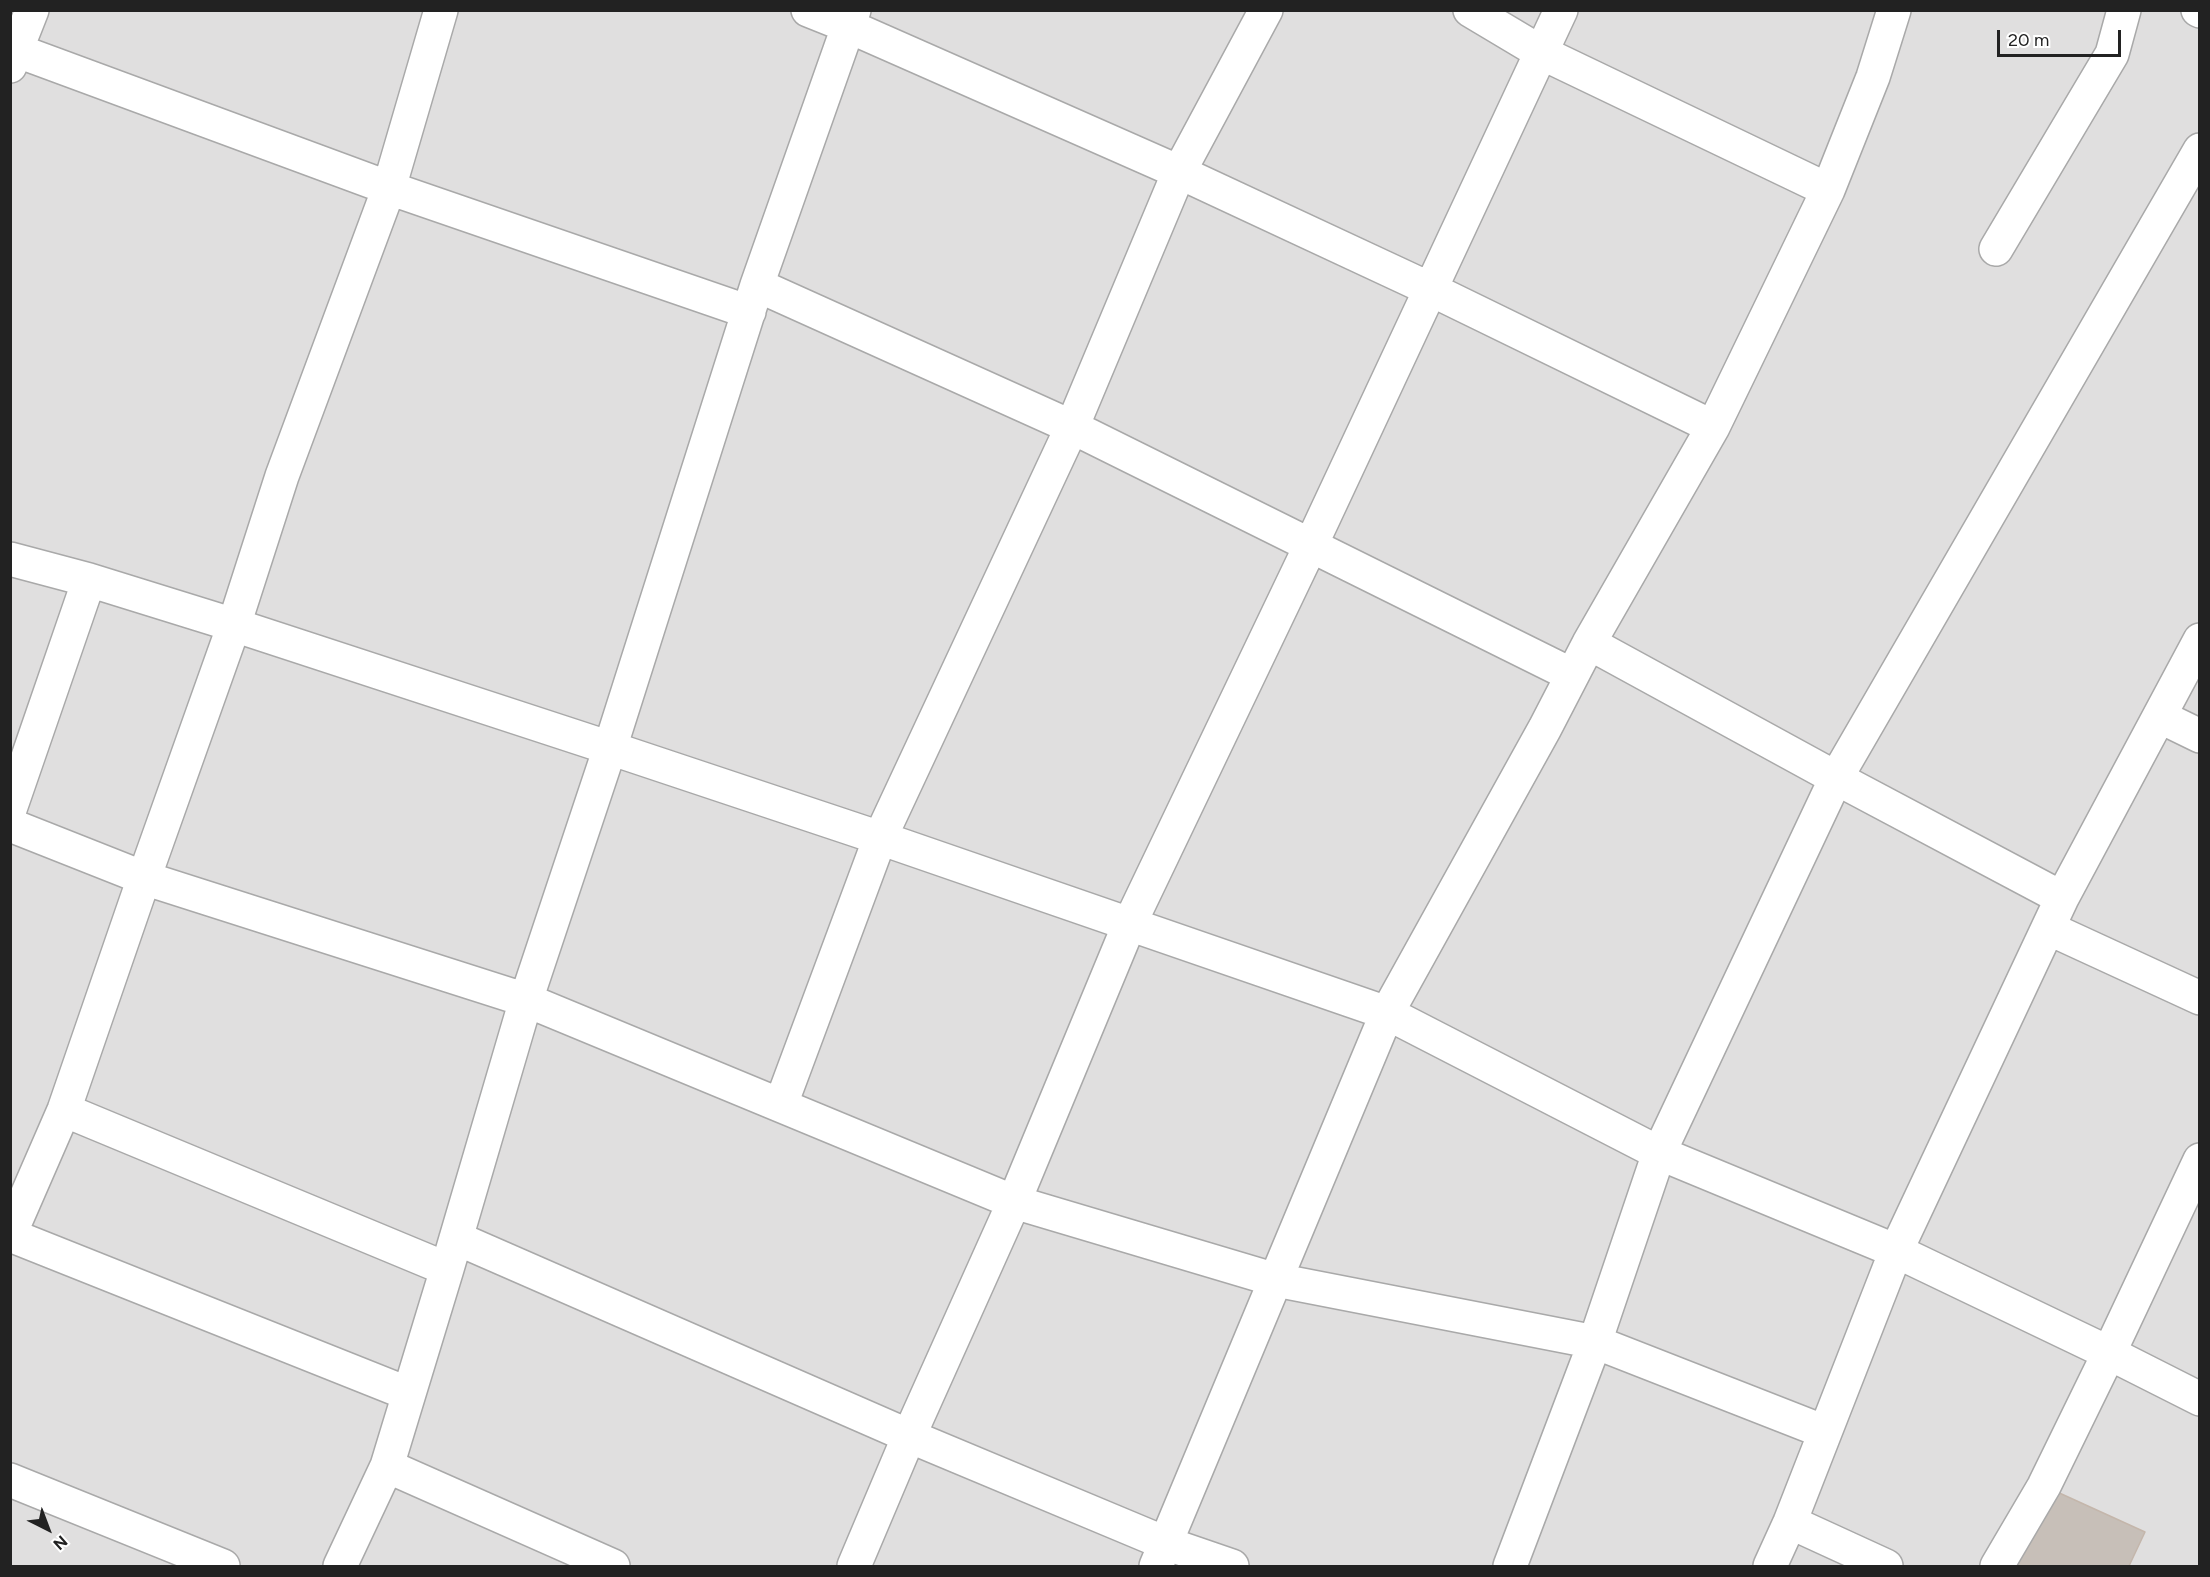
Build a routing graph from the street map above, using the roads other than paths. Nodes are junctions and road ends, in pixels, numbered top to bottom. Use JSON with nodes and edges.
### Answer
{"nodes":[{"id":1,"x":32,"y":10,"type":"edge"},
{"id":2,"x":441,"y":10,"type":"edge"},
{"id":3,"x":808,"y":10,"type":"edge"},
{"id":4,"x":1266,"y":10,"type":"edge"},
{"id":5,"x":1470,"y":10,"type":"edge"},
{"id":6,"x":1561,"y":10,"type":"edge"},
{"id":7,"x":1894,"y":10,"type":"edge"},
{"id":8,"x":2124,"y":10,"type":"edge"},
{"id":9,"x":851,"y":18,"type":"edge"},
{"id":10,"x":1542,"y":53,"type":"junction"},
{"id":11,"x":13,"y":55,"type":"edge"},
{"id":12,"x":2199,"y":150,"type":"edge"},
{"id":13,"x":1179,"y":172,"type":"junction"},
{"id":14,"x":389,"y":188,"type":"junction"},
{"id":15,"x":1828,"y":190,"type":"junction"},
{"id":16,"x":1996,"y":249,"type":"dead end"},
{"id":17,"x":1430,"y":289,"type":"junction"},
{"id":18,"x":753,"y":298,"type":"junction"},
{"id":19,"x":1072,"y":427,"type":"junction"},
{"id":20,"x":1713,"y":427,"type":"junction"},
{"id":21,"x":1310,"y":547,"type":"junction"},
{"id":22,"x":10,"y":559,"type":"edge"},
{"id":23,"x":88,"y":580,"type":"junction"},
{"id":24,"x":234,"y":626,"type":"junction"},
{"id":25,"x":2199,"y":640,"type":"edge"},
{"id":26,"x":1589,"y":643,"type":"junction"},
{"id":27,"x":1572,"y":675,"type":"junction"},
{"id":28,"x":2160,"y":717,"type":"junction"},
{"id":29,"x":2199,"y":736,"type":"edge"},
{"id":30,"x":610,"y":748,"type":"junction"},
{"id":31,"x":1836,"y":778,"type":"junction"},
{"id":32,"x":10,"y":808,"type":"edge"},
{"id":33,"x":10,"y":825,"type":"edge"},
{"id":34,"x":880,"y":838,"type":"junction"},
{"id":35,"x":144,"y":878,"type":"junction"},
{"id":36,"x":2062,"y":898,"type":"junction"},
{"id":37,"x":1129,"y":925,"type":"junction"},
{"id":38,"x":2048,"y":928,"type":"junction"},
{"id":39,"x":2199,"y":998,"type":"edge"},
{"id":40,"x":526,"y":1000,"type":"junction"},
{"id":41,"x":1387,"y":1013,"type":"junction"},
{"id":42,"x":781,"y":1104,"type":"junction"},
{"id":43,"x":64,"y":1110,"type":"junction"},
{"id":44,"x":1659,"y":1153,"type":"junction"},
{"id":45,"x":2199,"y":1160,"type":"edge"},
{"id":46,"x":1014,"y":1202,"type":"junction"},
{"id":47,"x":10,"y":1234,"type":"edge"},
{"id":48,"x":456,"y":1238,"type":"junction"},
{"id":49,"x":1896,"y":1251,"type":"junction"},
{"id":50,"x":447,"y":1269,"type":"junction"},
{"id":51,"x":1275,"y":1280,"type":"junction"},
{"id":52,"x":1595,"y":1341,"type":"junction"},
{"id":53,"x":2109,"y":1353,"type":"junction"},
{"id":54,"x":409,"y":1394,"type":"junction"},
{"id":55,"x":2199,"y":1399,"type":"edge"},
{"id":56,"x":1825,"y":1432,"type":"junction"},
{"id":57,"x":909,"y":1436,"type":"junction"},
{"id":58,"x":387,"y":1466,"type":"junction"},
{"id":59,"x":10,"y":1480,"type":"edge"},
{"id":60,"x":1790,"y":1522,"type":"junction"},
{"id":61,"x":1161,"y":1555,"type":"edge"},
{"id":62,"x":223,"y":1566,"type":"edge"},
{"id":63,"x":340,"y":1566,"type":"edge"},
{"id":64,"x":613,"y":1566,"type":"edge"},
{"id":65,"x":854,"y":1566,"type":"edge"},
{"id":66,"x":1232,"y":1566,"type":"edge"},
{"id":67,"x":1510,"y":1566,"type":"edge"},
{"id":68,"x":1770,"y":1566,"type":"edge"},
{"id":69,"x":1886,"y":1566,"type":"edge"},
{"id":70,"x":1997,"y":1566,"type":"edge"}],
"edges":[{"from":1,"to":11,"type":"street"},
{"from":2,"to":14,"type":"street"},
{"from":3,"to":9,"type":"street"},
{"from":4,"to":13,"type":"street"},
{"from":5,"to":10,"type":"street"},
{"from":6,"to":10,"type":"street"},
{"from":7,"to":15,"type":"street"},
{"from":8,"to":16,"type":"street"},
{"from":9,"to":13,"type":"street"},
{"from":9,"to":18,"type":"street"},
{"from":10,"to":15,"type":"street"},
{"from":10,"to":17,"type":"street"},
{"from":11,"to":14,"type":"street"},
{"from":12,"to":31,"type":"street"},
{"from":13,"to":17,"type":"street"},
{"from":13,"to":19,"type":"street"},
{"from":14,"to":18,"type":"street"},
{"from":14,"to":24,"type":"street"},
{"from":15,"to":20,"type":"street"},
{"from":17,"to":20,"type":"street"},
{"from":17,"to":21,"type":"street"},
{"from":18,"to":19,"type":"street"},
{"from":18,"to":30,"type":"street"},
{"from":19,"to":21,"type":"street"},
{"from":19,"to":34,"type":"street"},
{"from":20,"to":26,"type":"street"},
{"from":21,"to":27,"type":"street"},
{"from":21,"to":37,"type":"street"},
{"from":22,"to":23,"type":"street"},
{"from":23,"to":24,"type":"street"},
{"from":23,"to":32,"type":"street"},
{"from":24,"to":30,"type":"street"},
{"from":24,"to":35,"type":"street"},
{"from":25,"to":28,"type":"street"},
{"from":26,"to":27,"type":"street"},
{"from":26,"to":31,"type":"street"},
{"from":27,"to":41,"type":"street"},
{"from":28,"to":29,"type":"street"},
{"from":28,"to":36,"type":"street"},
{"from":30,"to":34,"type":"street"},
{"from":30,"to":40,"type":"street"},
{"from":31,"to":36,"type":"street"},
{"from":31,"to":44,"type":"street"},
{"from":33,"to":35,"type":"street"},
{"from":34,"to":37,"type":"street"},
{"from":34,"to":42,"type":"street"},
{"from":35,"to":40,"type":"street"},
{"from":35,"to":43,"type":"street"},
{"from":36,"to":38,"type":"street"},
{"from":37,"to":41,"type":"street"},
{"from":37,"to":46,"type":"street"},
{"from":38,"to":39,"type":"street"},
{"from":38,"to":49,"type":"street"},
{"from":40,"to":42,"type":"street"},
{"from":40,"to":48,"type":"street"},
{"from":41,"to":44,"type":"street"},
{"from":41,"to":51,"type":"street"},
{"from":42,"to":46,"type":"street"},
{"from":43,"to":47,"type":"street"},
{"from":43,"to":50,"type":"street"},
{"from":44,"to":49,"type":"street"},
{"from":44,"to":52,"type":"street"},
{"from":45,"to":53,"type":"street"},
{"from":46,"to":51,"type":"street"},
{"from":46,"to":57,"type":"street"},
{"from":47,"to":54,"type":"street"},
{"from":48,"to":50,"type":"street"},
{"from":48,"to":57,"type":"street"},
{"from":49,"to":53,"type":"street"},
{"from":49,"to":56,"type":"street"},
{"from":50,"to":54,"type":"street"},
{"from":51,"to":52,"type":"street"},
{"from":51,"to":61,"type":"street"},
{"from":52,"to":56,"type":"street"},
{"from":52,"to":67,"type":"street"},
{"from":53,"to":55,"type":"street"},
{"from":53,"to":70,"type":"street"},
{"from":54,"to":58,"type":"street"},
{"from":56,"to":60,"type":"street"},
{"from":57,"to":61,"type":"street"},
{"from":57,"to":65,"type":"street"},
{"from":58,"to":63,"type":"street"},
{"from":58,"to":64,"type":"street"},
{"from":59,"to":62,"type":"street"},
{"from":60,"to":68,"type":"street"},
{"from":60,"to":69,"type":"street"},
{"from":61,"to":66,"type":"street"}]}
